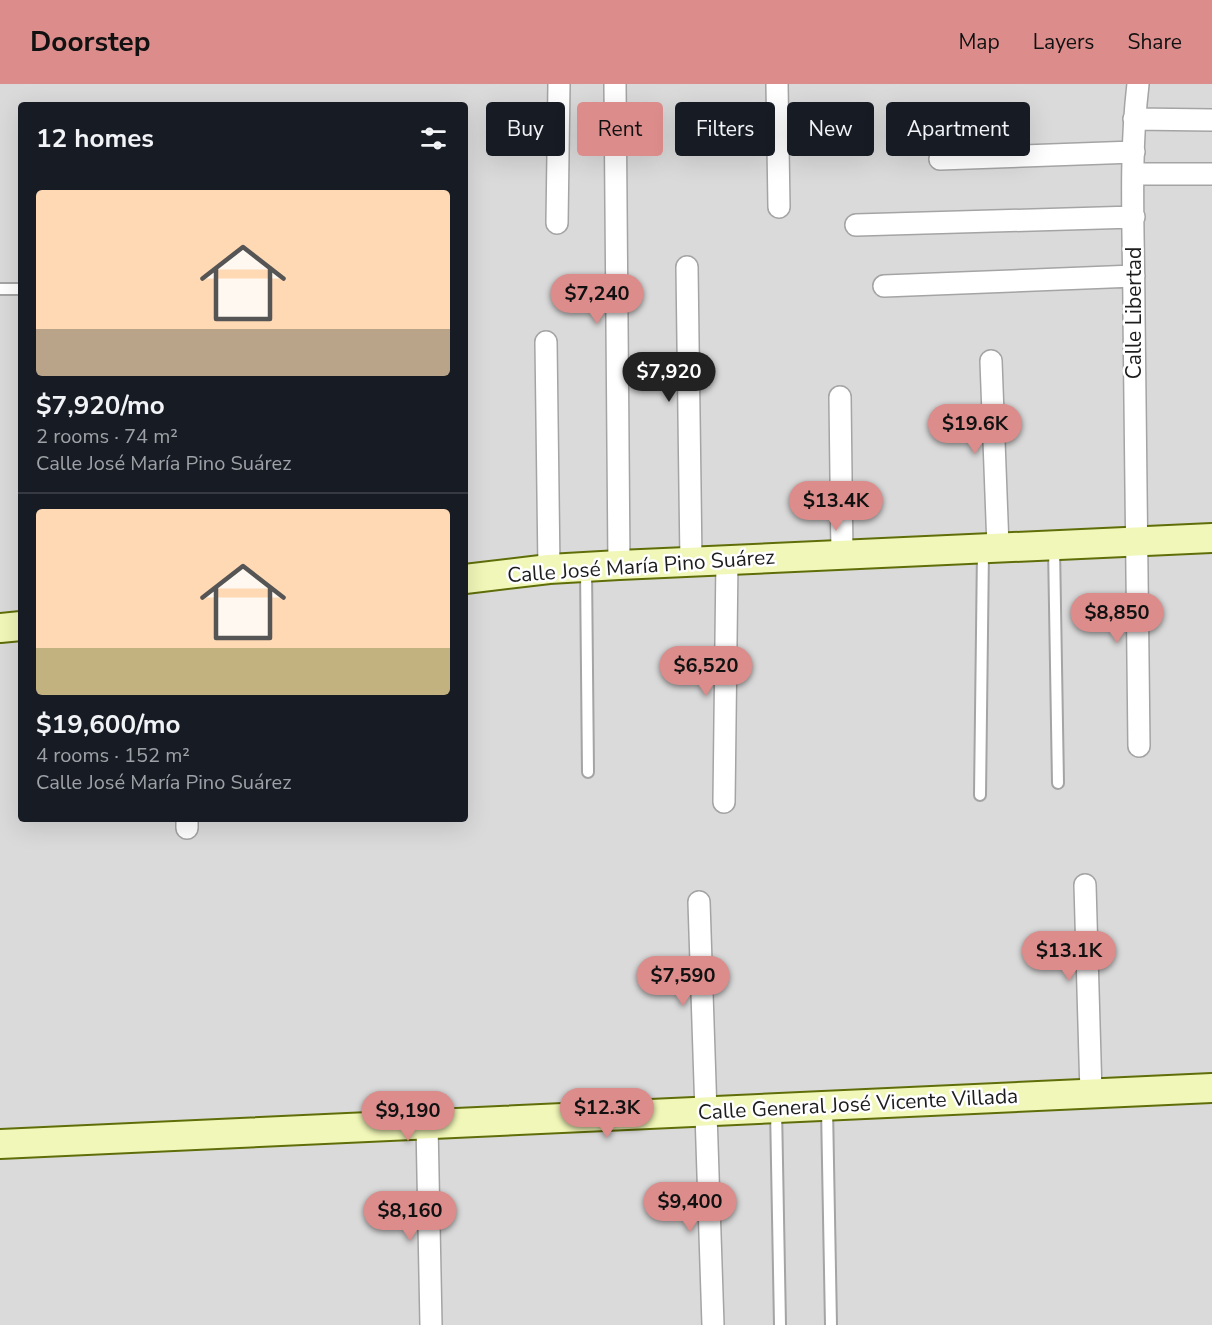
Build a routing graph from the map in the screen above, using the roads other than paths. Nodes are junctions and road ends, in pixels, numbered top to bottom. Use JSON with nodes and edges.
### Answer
{"nodes":[{"id":1,"x":559,"y":84,"type":"edge"},
{"id":2,"x":615,"y":84,"type":"edge"},
{"id":3,"x":777,"y":84,"type":"edge"},
{"id":4,"x":1138,"y":84,"type":"edge"},
{"id":5,"x":1134,"y":119,"type":"junction"},
{"id":6,"x":1212,"y":120,"type":"edge"},
{"id":7,"x":1134,"y":152,"type":"junction"},
{"id":8,"x":940,"y":159,"type":"dead end"},
{"id":9,"x":1134,"y":174,"type":"junction"},
{"id":10,"x":1212,"y":174,"type":"edge"},
{"id":11,"x":779,"y":207,"type":"dead end"},
{"id":12,"x":1134,"y":216,"type":"junction"},
{"id":13,"x":557,"y":223,"type":"dead end"},
{"id":14,"x":856,"y":225,"type":"dead end"},
{"id":15,"x":687,"y":267,"type":"dead end"},
{"id":16,"x":1134,"y":276,"type":"junction"},
{"id":17,"x":884,"y":286,"type":"dead end"},
{"id":18,"x":0,"y":289,"type":"edge"},
{"id":19,"x":18,"y":289,"type":"edge"},
{"id":20,"x":546,"y":342,"type":"dead end"},
{"id":21,"x":991,"y":361,"type":"dead end"},
{"id":22,"x":840,"y":397,"type":"dead end"},
{"id":23,"x":1212,"y":538,"type":"edge"},
{"id":24,"x":1135,"y":542,"type":"junction"},
{"id":25,"x":1054,"y":545,"type":"junction"},
{"id":26,"x":990,"y":548,"type":"junction"},
{"id":27,"x":842,"y":555,"type":"junction"},
{"id":28,"x":727,"y":560,"type":"junction"},
{"id":29,"x":691,"y":562,"type":"junction"},
{"id":30,"x":619,"y":565,"type":"junction"},
{"id":31,"x":586,"y":567,"type":"junction"},
{"id":32,"x":549,"y":569,"type":"junction"},
{"id":33,"x":468,"y":579,"type":"edge"},
{"id":34,"x":18,"y":626,"type":"edge"},
{"id":35,"x":0,"y":628,"type":"edge"},
{"id":36,"x":1139,"y":746,"type":"dead end"},
{"id":37,"x":588,"y":772,"type":"dead end"},
{"id":38,"x":1058,"y":783,"type":"dead end"},
{"id":39,"x":980,"y":795,"type":"dead end"},
{"id":40,"x":724,"y":802,"type":"dead end"},
{"id":41,"x":1085,"y":885,"type":"dead end"},
{"id":42,"x":699,"y":902,"type":"dead end"},
{"id":43,"x":1212,"y":1088,"type":"edge"},
{"id":44,"x":1091,"y":1094,"type":"junction"},
{"id":45,"x":827,"y":1105,"type":"junction"},
{"id":46,"x":776,"y":1108,"type":"junction"},
{"id":47,"x":706,"y":1111,"type":"junction"},
{"id":48,"x":427,"y":1124,"type":"junction"},
{"id":49,"x":0,"y":1144,"type":"edge"},
{"id":50,"x":431,"y":1325,"type":"edge"},
{"id":51,"x":712,"y":1325,"type":"edge"},
{"id":52,"x":780,"y":1325,"type":"edge"},
{"id":53,"x":831,"y":1325,"type":"edge"}],
"edges":[{"from":1,"to":13,"type":"street"},
{"from":2,"to":30,"type":"street"},
{"from":3,"to":11,"type":"street"},
{"from":4,"to":5,"type":"street","name":"Calle Libertad"},
{"from":5,"to":6,"type":"street"},
{"from":5,"to":7,"type":"street","name":"Calle Libertad"},
{"from":7,"to":8,"type":"street"},
{"from":7,"to":9,"type":"street","name":"Calle Libertad"},
{"from":9,"to":10,"type":"street"},
{"from":9,"to":12,"type":"street","name":"Calle Libertad"},
{"from":12,"to":14,"type":"street"},
{"from":12,"to":16,"type":"street","name":"Calle Libertad"},
{"from":15,"to":29,"type":"street"},
{"from":16,"to":17,"type":"street"},
{"from":16,"to":24,"type":"street","name":"Calle Libertad"},
{"from":18,"to":19,"type":"lane"},
{"from":20,"to":32,"type":"street"},
{"from":21,"to":26,"type":"street"},
{"from":22,"to":27,"type":"street"},
{"from":23,"to":24,"type":"main road","name":"Calle José María Pino Suárez"},
{"from":24,"to":25,"type":"main road","name":"Calle José María Pino Suárez"},
{"from":24,"to":36,"type":"street","name":"Calle Libertad"},
{"from":25,"to":26,"type":"main road","name":"Calle José María Pino Suárez"},
{"from":25,"to":38,"type":"lane"},
{"from":26,"to":27,"type":"main road","name":"Calle José María Pino Suárez"},
{"from":26,"to":39,"type":"lane"},
{"from":27,"to":28,"type":"main road","name":"Calle José María Pino Suárez"},
{"from":28,"to":29,"type":"main road","name":"Calle José María Pino Suárez"},
{"from":28,"to":40,"type":"street"},
{"from":29,"to":30,"type":"main road","name":"Calle José María Pino Suárez"},
{"from":30,"to":31,"type":"main road","name":"Calle José María Pino Suárez"},
{"from":31,"to":32,"type":"main road","name":"Calle José María Pino Suárez"},
{"from":31,"to":37,"type":"lane"},
{"from":32,"to":33,"type":"main road","name":"Calle José María Pino Suárez"},
{"from":34,"to":35,"type":"main road"},
{"from":41,"to":44,"type":"street"},
{"from":42,"to":47,"type":"street"},
{"from":43,"to":44,"type":"main road","name":"Calle General José Vicente Villada"},
{"from":44,"to":45,"type":"main road","name":"Calle General José Vicente Villada"},
{"from":45,"to":46,"type":"main road","name":"Calle General José Vicente Villada"},
{"from":45,"to":53,"type":"lane"},
{"from":46,"to":47,"type":"main road","name":"Calle General José Vicente Villada"},
{"from":46,"to":52,"type":"lane"},
{"from":47,"to":48,"type":"main road","name":"Calle General José Vicente Villada"},
{"from":47,"to":51,"type":"street"},
{"from":48,"to":49,"type":"main road","name":"Calle General José Vicente Villada"},
{"from":48,"to":50,"type":"street"}]}
